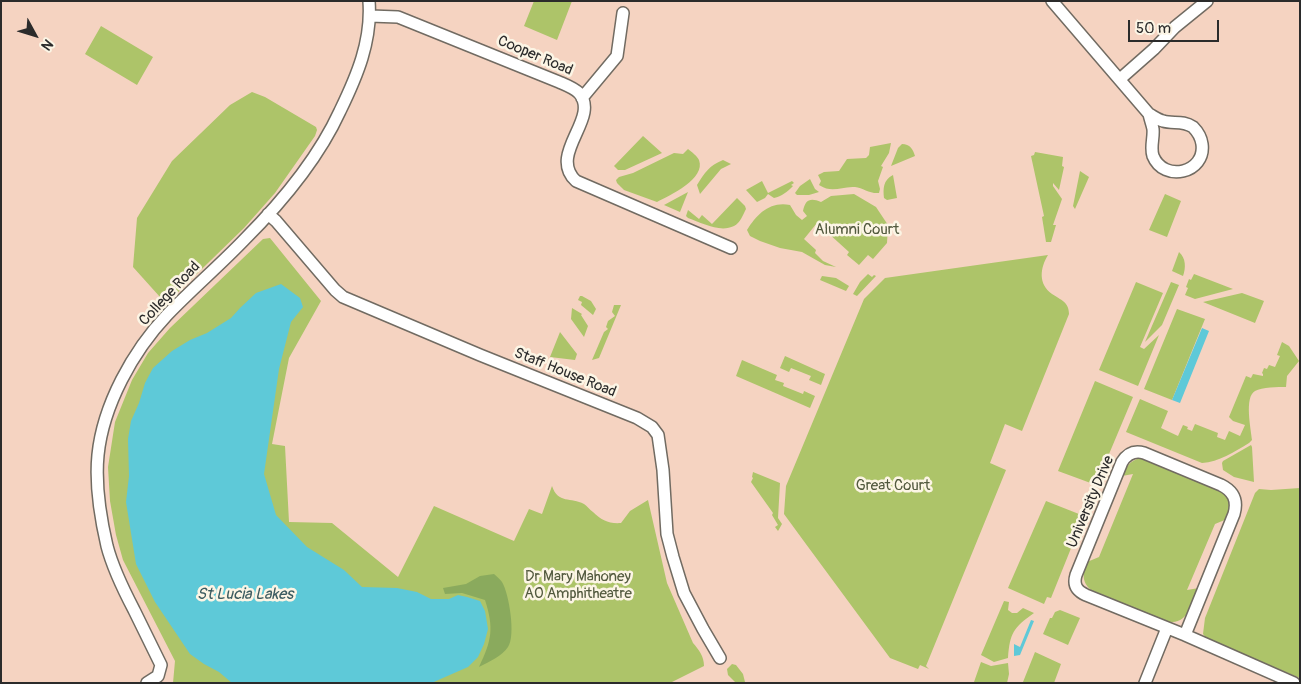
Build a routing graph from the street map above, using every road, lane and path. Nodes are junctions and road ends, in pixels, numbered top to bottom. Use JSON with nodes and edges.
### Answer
{"nodes":[{"id":1,"x":369,"y":1,"type":"edge"},
{"id":2,"x":1052,"y":1,"type":"edge"},
{"id":3,"x":1207,"y":1,"type":"edge"},
{"id":4,"x":623,"y":13,"type":"dead end"},
{"id":5,"x":370,"y":16,"type":"junction"},
{"id":6,"x":1120,"y":79,"type":"junction"},
{"id":7,"x":582,"y":98,"type":"junction"},
{"id":8,"x":1149,"y":114,"type":"junction"},
{"id":9,"x":268,"y":214,"type":"junction"},
{"id":10,"x":731,"y":248,"type":"dead end"},
{"id":11,"x":1167,"y":628,"type":"junction"},
{"id":12,"x":1185,"y":635,"type":"junction"},
{"id":13,"x":720,"y":658,"type":"dead end"},
{"id":14,"x":147,"y":683,"type":"edge"},
{"id":15,"x":1145,"y":683,"type":"edge"},
{"id":16,"x":1294,"y":683,"type":"edge"}],
"edges":[{"from":1,"to":5,"type":"street","name":"College Road"},
{"from":2,"to":6,"type":"street"},
{"from":3,"to":6,"type":"street"},
{"from":4,"to":7,"type":"street"},
{"from":5,"to":7,"type":"street","name":"Cooper Road"},
{"from":5,"to":9,"type":"street","name":"College Road"},
{"from":6,"to":8,"type":"street"},
{"from":7,"to":10,"type":"street"},
{"from":8,"to":8,"type":"street"},
{"from":9,"to":13,"type":"street","name":"Staff House Road"},
{"from":9,"to":14,"type":"street","name":"College Road"},
{"from":11,"to":12,"type":"street","name":"University Drive"},
{"from":11,"to":12,"type":"street","name":"University Drive"},
{"from":11,"to":15,"type":"street"},
{"from":12,"to":16,"type":"street","name":"University Drive"}]}
